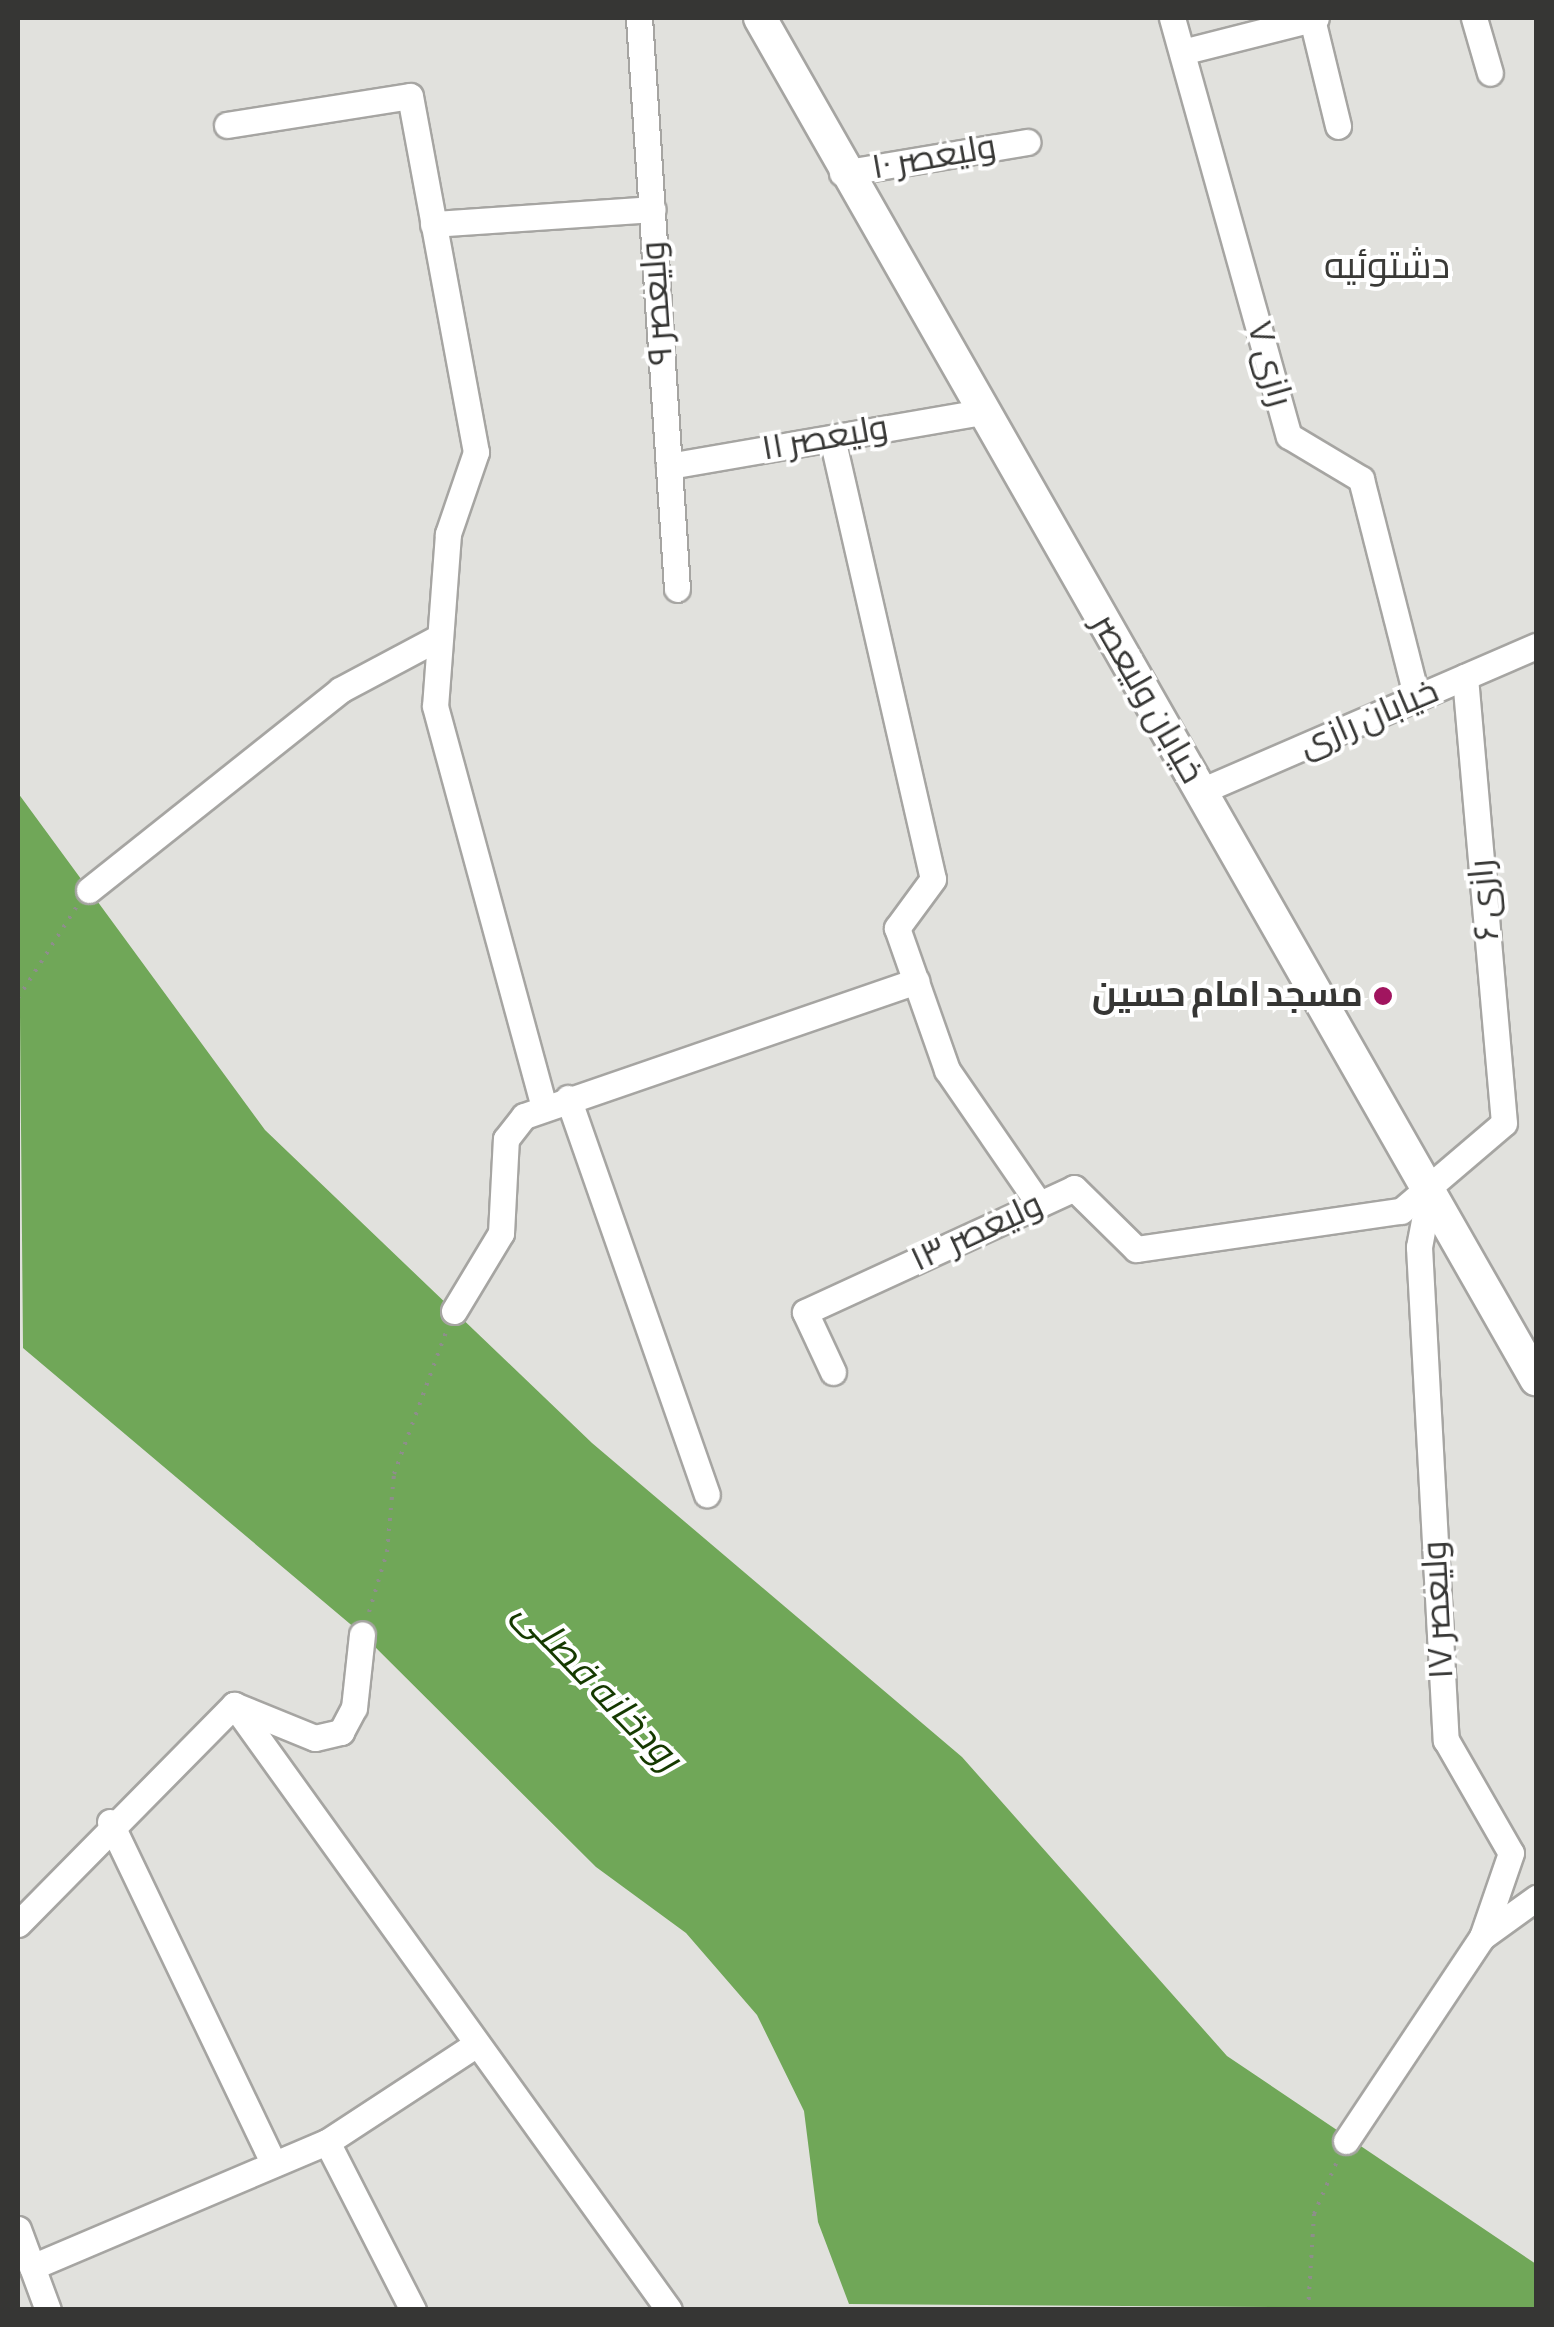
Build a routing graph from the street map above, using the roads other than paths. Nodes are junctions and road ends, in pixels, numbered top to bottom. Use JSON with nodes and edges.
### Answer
{"nodes":[{"id":1,"x":639,"y":18,"type":"edge"},
{"id":2,"x":760,"y":18,"type":"edge"},
{"id":3,"x":1172,"y":18,"type":"edge"},
{"id":4,"x":1314,"y":18,"type":"edge"},
{"id":5,"x":1474,"y":18,"type":"edge"},
{"id":6,"x":1182,"y":52,"type":"junction"},
{"id":7,"x":1490,"y":72,"type":"dead end"},
{"id":8,"x":227,"y":125,"type":"dead end"},
{"id":9,"x":1338,"y":126,"type":"dead end"},
{"id":10,"x":1027,"y":142,"type":"dead end"},
{"id":11,"x":842,"y":173,"type":"junction"},
{"id":12,"x":652,"y":208,"type":"junction"},
{"id":13,"x":434,"y":224,"type":"junction"},
{"id":14,"x":980,"y":412,"type":"junction"},
{"id":15,"x":832,"y":438,"type":"junction"},
{"id":16,"x":669,"y":466,"type":"junction"},
{"id":17,"x":677,"y":590,"type":"dead end"},
{"id":18,"x":434,"y":640,"type":"junction"},
{"id":19,"x":1536,"y":646,"type":"edge"},
{"id":20,"x":1466,"y":677,"type":"junction"},
{"id":21,"x":1417,"y":698,"type":"junction"},
{"id":22,"x":1201,"y":791,"type":"junction"},
{"id":23,"x":89,"y":890,"type":"road end"},
{"id":24,"x":916,"y":981,"type":"junction"},
{"id":25,"x":556,"y":1102,"type":"junction"},
{"id":26,"x":1429,"y":1194,"type":"junction"},
{"id":27,"x":1039,"y":1204,"type":"junction"},
{"id":28,"x":454,"y":1310,"type":"road end"},
{"id":29,"x":833,"y":1372,"type":"dead end"},
{"id":30,"x":1536,"y":1379,"type":"edge"},
{"id":31,"x":707,"y":1494,"type":"dead end"},
{"id":32,"x":362,"y":1634,"type":"road end"},
{"id":33,"x":234,"y":1705,"type":"junction"},
{"id":34,"x":110,"y":1822,"type":"junction"},
{"id":35,"x":1536,"y":1898,"type":"edge"},
{"id":36,"x":18,"y":1924,"type":"edge"},
{"id":37,"x":1482,"y":1937,"type":"junction"},
{"id":38,"x":475,"y":2045,"type":"junction"},
{"id":39,"x":1346,"y":2141,"type":"road end"},
{"id":40,"x":328,"y":2142,"type":"junction"},
{"id":41,"x":274,"y":2164,"type":"junction"},
{"id":42,"x":18,"y":2230,"type":"edge"},
{"id":43,"x":32,"y":2267,"type":"junction"},
{"id":44,"x":48,"y":2310,"type":"edge"},
{"id":45,"x":412,"y":2310,"type":"edge"},
{"id":46,"x":669,"y":2310,"type":"edge"}],
"edges":[{"from":1,"to":12,"type":"street","name":"ولیعصر ۹"},
{"from":2,"to":11,"type":"main road","name":"خیابان ولیعصر"},
{"from":3,"to":6,"type":"street","name":"رازی ۷"},
{"from":4,"to":6,"type":"street"},
{"from":4,"to":9,"type":"street"},
{"from":5,"to":7,"type":"street"},
{"from":6,"to":21,"type":"street","name":"رازی ۷"},
{"from":8,"to":13,"type":"street"},
{"from":10,"to":11,"type":"street","name":"ولیعصر ۱۰"},
{"from":11,"to":14,"type":"main road","name":"خیابان ولیعصر"},
{"from":12,"to":13,"type":"street"},
{"from":12,"to":16,"type":"street","name":"ولیعصر ۹"},
{"from":13,"to":18,"type":"street"},
{"from":14,"to":15,"type":"street","name":"ولیعصر ۱۱"},
{"from":14,"to":22,"type":"main road","name":"خیابان ولیعصر"},
{"from":15,"to":16,"type":"street","name":"ولیعصر ۱۱"},
{"from":15,"to":24,"type":"street"},
{"from":16,"to":17,"type":"street","name":"ولیعصر ۹"},
{"from":18,"to":23,"type":"street"},
{"from":18,"to":25,"type":"street"},
{"from":19,"to":20,"type":"street","name":"خیابان رازی"},
{"from":20,"to":21,"type":"street","name":"خیابان رازی"},
{"from":20,"to":26,"type":"street","name":"رازی ۶"},
{"from":21,"to":22,"type":"street","name":"خیابان رازی"},
{"from":22,"to":26,"type":"main road","name":"خیابان ولیعصر"},
{"from":24,"to":25,"type":"street"},
{"from":24,"to":27,"type":"street"},
{"from":25,"to":28,"type":"street"},
{"from":25,"to":31,"type":"street"},
{"from":26,"to":27,"type":"street","name":"ولیعصر ۱۳"},
{"from":26,"to":30,"type":"main road","name":"خیابان ولیعصر"},
{"from":26,"to":37,"type":"street","name":"ولیعصر ۱۷"},
{"from":27,"to":29,"type":"street","name":"ولیعصر ۱۳"},
{"from":32,"to":33,"type":"street"},
{"from":33,"to":34,"type":"street"},
{"from":33,"to":38,"type":"street"},
{"from":34,"to":36,"type":"street"},
{"from":34,"to":41,"type":"street"},
{"from":35,"to":37,"type":"street"},
{"from":37,"to":39,"type":"street"},
{"from":38,"to":40,"type":"street"},
{"from":38,"to":46,"type":"street"},
{"from":40,"to":41,"type":"street"},
{"from":40,"to":45,"type":"street"},
{"from":41,"to":43,"type":"street"},
{"from":42,"to":43,"type":"street"},
{"from":43,"to":44,"type":"street"}]}
